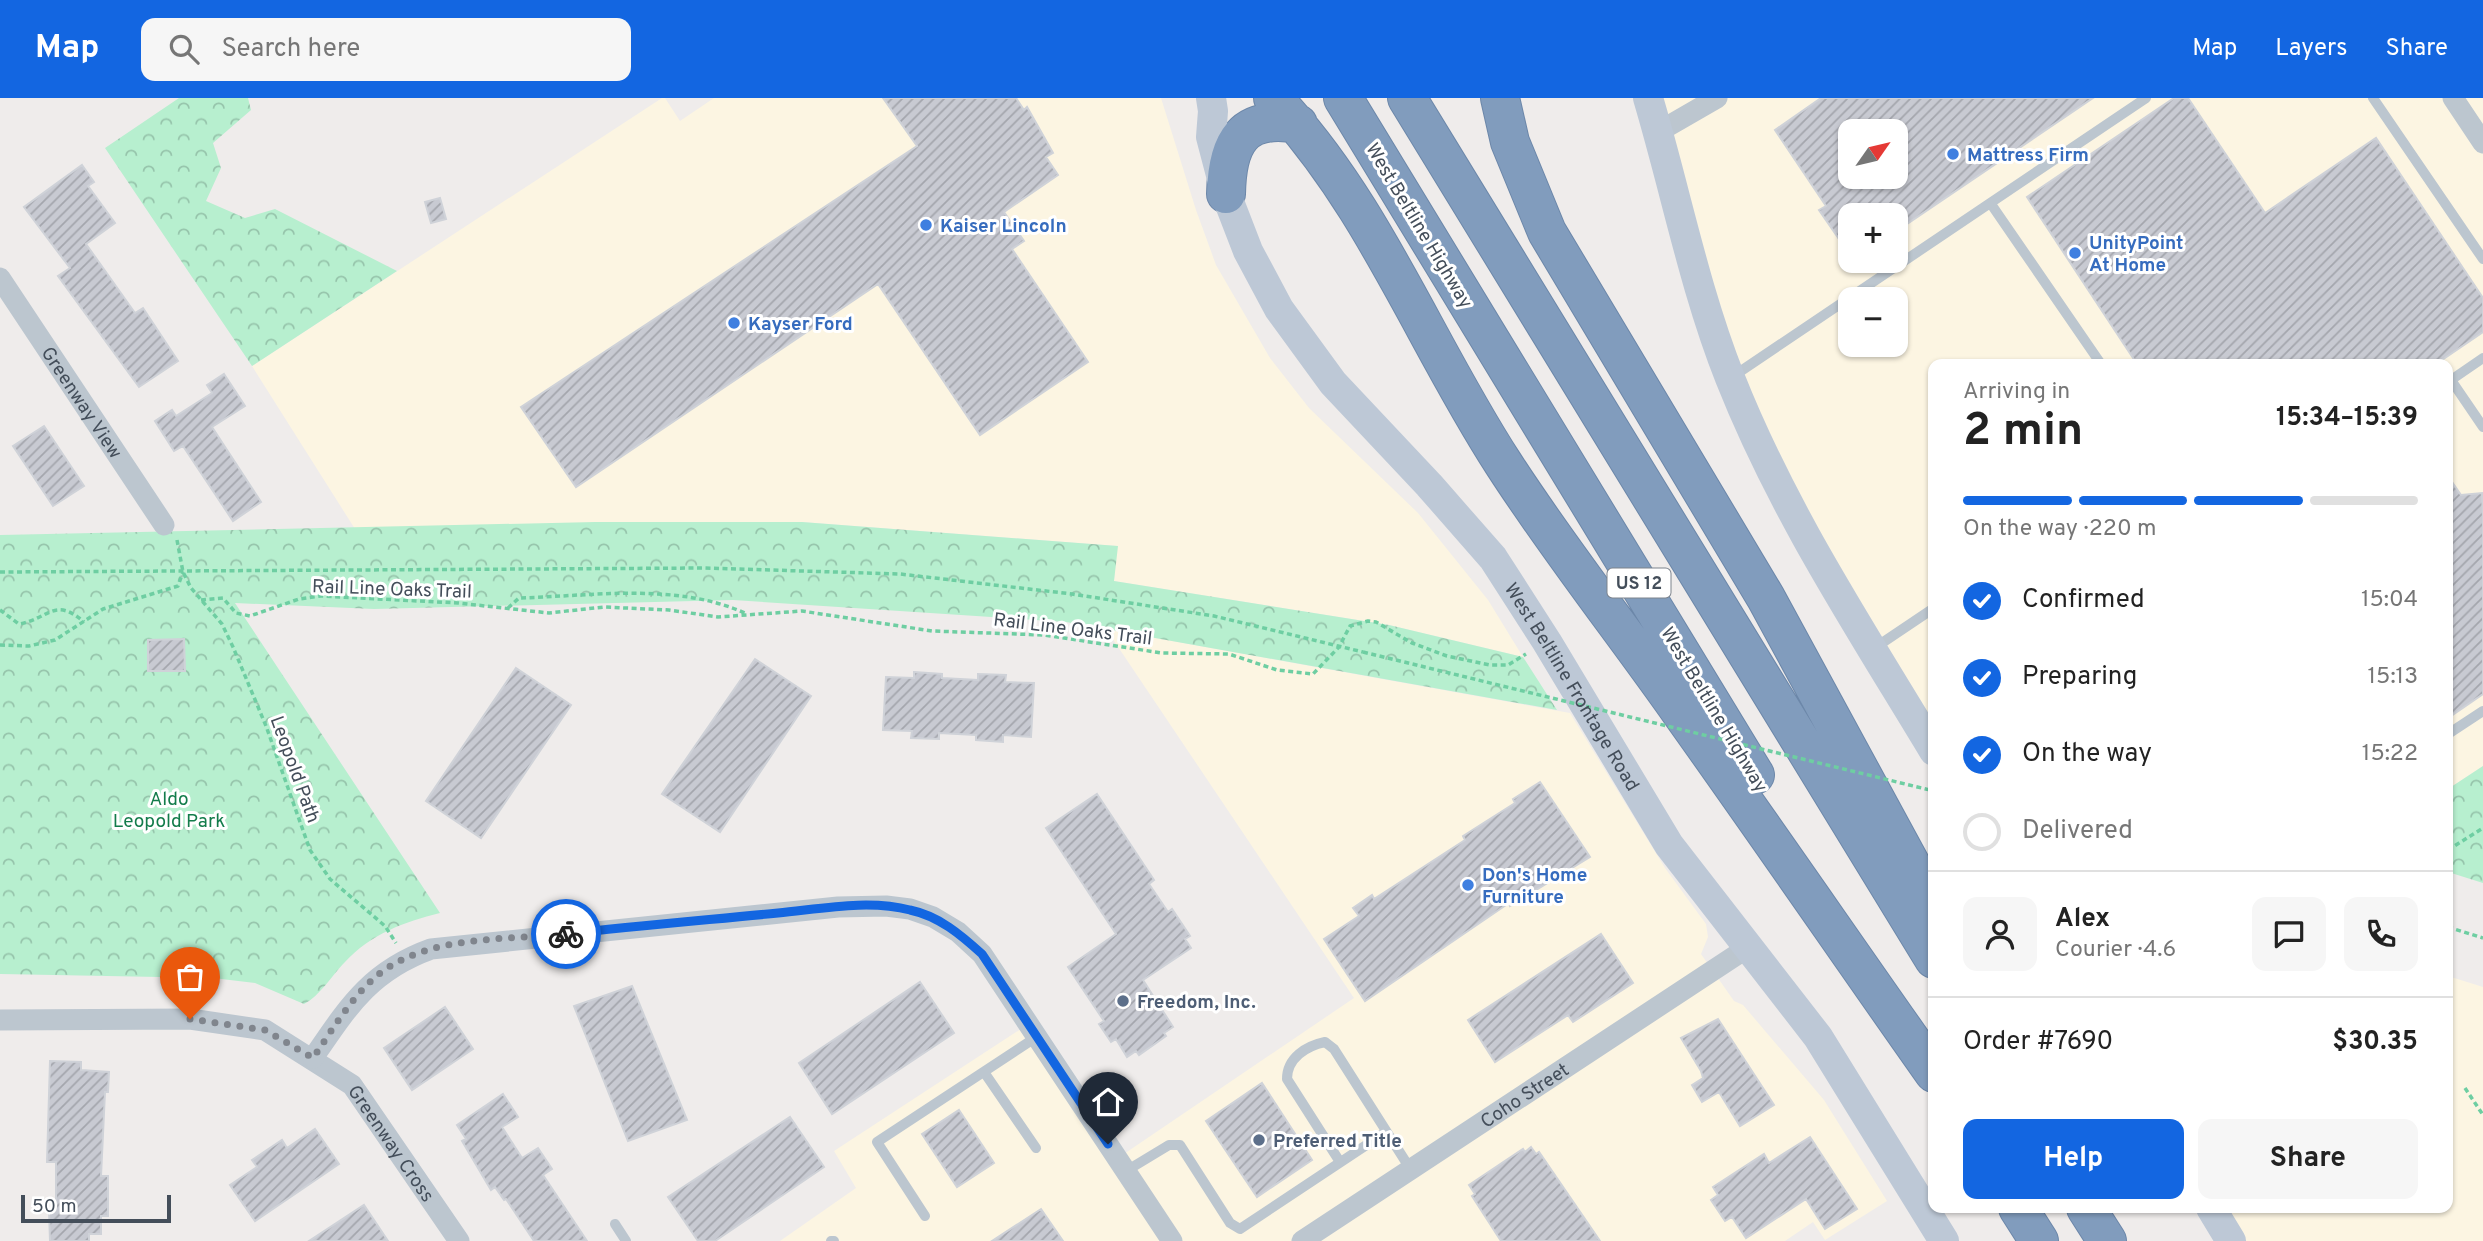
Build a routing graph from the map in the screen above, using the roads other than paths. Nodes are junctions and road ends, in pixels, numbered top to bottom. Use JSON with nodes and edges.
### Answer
{"nodes":[{"id":1,"x":1189,"y":98,"type":"edge"},
{"id":2,"x":1211,"y":98,"type":"edge"},
{"id":3,"x":1343,"y":98,"type":"edge"},
{"id":4,"x":1407,"y":98,"type":"edge"},
{"id":5,"x":1500,"y":98,"type":"edge"},
{"id":6,"x":1639,"y":98,"type":"edge"},
{"id":7,"x":1648,"y":98,"type":"edge"},
{"id":8,"x":1717,"y":98,"type":"edge"},
{"id":9,"x":2146,"y":98,"type":"edge"},
{"id":10,"x":2373,"y":98,"type":"edge"},
{"id":11,"x":2453,"y":98,"type":"edge"},
{"id":12,"x":1286,"y":111,"type":"edge"},
{"id":13,"x":1658,"y":131,"type":"junction"},
{"id":14,"x":1211,"y":137,"type":"junction"},
{"id":15,"x":2483,"y":143,"type":"edge"},
{"id":16,"x":1226,"y":194,"type":"junction"},
{"id":17,"x":1990,"y":204,"type":"junction"},
{"id":18,"x":2483,"y":259,"type":"edge"},
{"id":19,"x":0,"y":278,"type":"edge"},
{"id":20,"x":8,"y":306,"type":"edge"},
{"id":21,"x":2483,"y":358,"type":"edge"},
{"id":22,"x":2098,"y":359,"type":"edge"},
{"id":23,"x":1730,"y":379,"type":"junction"},
{"id":24,"x":2453,"y":379,"type":"edge"},
{"id":25,"x":2453,"y":383,"type":"edge"},
{"id":26,"x":2483,"y":427,"type":"edge"},
{"id":27,"x":164,"y":524,"type":"road end"},
{"id":28,"x":1928,"y":612,"type":"edge"},
{"id":29,"x":1871,"y":650,"type":"junction"},
{"id":30,"x":2483,"y":711,"type":"edge"},
{"id":31,"x":2453,"y":731,"type":"edge"},
{"id":32,"x":1928,"y":741,"type":"edge"},
{"id":33,"x":1928,"y":896,"type":"edge"},
{"id":34,"x":1747,"y":948,"type":"junction"},
{"id":35,"x":1928,"y":949,"type":"edge"},
{"id":36,"x":0,"y":1020,"type":"edge"},
{"id":37,"x":1038,"y":1036,"type":"junction"},
{"id":38,"x":313,"y":1058,"type":"junction"},
{"id":39,"x":1928,"y":1061,"type":"edge"},
{"id":40,"x":1928,"y":1063,"type":"edge"},
{"id":41,"x":985,"y":1072,"type":"junction"},
{"id":42,"x":1386,"y":1132,"type":"junction"},
{"id":43,"x":1036,"y":1148,"type":"dead end"},
{"id":44,"x":1340,"y":1162,"type":"junction"},
{"id":45,"x":1411,"y":1170,"type":"junction"},
{"id":46,"x":1126,"y":1171,"type":"junction"},
{"id":47,"x":2021,"y":1213,"type":"edge"},
{"id":48,"x":2089,"y":1213,"type":"edge"},
{"id":49,"x":2095,"y":1213,"type":"edge"},
{"id":50,"x":2214,"y":1213,"type":"edge"},
{"id":51,"x":925,"y":1216,"type":"dead end"},
{"id":52,"x":615,"y":1224,"type":"dead end"},
{"id":53,"x":459,"y":1241,"type":"edge"},
{"id":54,"x":626,"y":1241,"type":"edge"},
{"id":55,"x":1172,"y":1241,"type":"edge"},
{"id":56,"x":1302,"y":1241,"type":"edge"},
{"id":57,"x":1944,"y":1241,"type":"edge"},
{"id":58,"x":2039,"y":1241,"type":"edge"},
{"id":59,"x":2109,"y":1241,"type":"edge"},
{"id":60,"x":2231,"y":1241,"type":"edge"}],
"edges":[{"from":1,"to":14,"type":"street","name":"West Beltline Frontage Road"},
{"from":2,"to":14,"type":"street","name":"West Beltline Frontage Road"},
{"from":3,"to":39,"type":"highway","name":"West Beltline Highway","number":"US 12"},
{"from":4,"to":35,"type":"highway","number":"US 12"},
{"from":5,"to":33,"type":"highway"},
{"from":6,"to":13,"type":"street"},
{"from":7,"to":13,"type":"street"},
{"from":8,"to":13,"type":"street"},
{"from":9,"to":17,"type":"lane"},
{"from":10,"to":18,"type":"lane"},
{"from":11,"to":15,"type":"street"},
{"from":12,"to":16,"type":"highway"},
{"from":12,"to":40,"type":"highway"},
{"from":13,"to":23,"type":"street"},
{"from":14,"to":16,"type":"street","name":"West Beltline Frontage Road"},
{"from":16,"to":34,"type":"street","name":"West Beltline Frontage Road"},
{"from":17,"to":22,"type":"lane"},
{"from":17,"to":23,"type":"lane"},
{"from":19,"to":20,"type":"street","name":"Greenway View"},
{"from":20,"to":27,"type":"street","name":"Greenway View"},
{"from":21,"to":24,"type":"lane"},
{"from":23,"to":29,"type":"street"},
{"from":25,"to":26,"type":"lane"},
{"from":28,"to":29,"type":"lane"},
{"from":29,"to":32,"type":"street"},
{"from":30,"to":31,"type":"lane"},
{"from":34,"to":45,"type":"street","name":"Coho Street"},
{"from":34,"to":57,"type":"street","name":"West Beltline Frontage Road"},
{"from":36,"to":38,"type":"street","name":"Greenway Cross"},
{"from":37,"to":38,"type":"street"},
{"from":37,"to":41,"type":"lane"},
{"from":37,"to":46,"type":"street"},
{"from":38,"to":53,"type":"street","name":"Greenway Cross"},
{"from":41,"to":43,"type":"lane"},
{"from":41,"to":51,"type":"lane"},
{"from":42,"to":44,"type":"lane"},
{"from":42,"to":44,"type":"lane"},
{"from":42,"to":45,"type":"lane"},
{"from":44,"to":46,"type":"lane"},
{"from":45,"to":56,"type":"street","name":"Coho Street"},
{"from":46,"to":55,"type":"street"},
{"from":47,"to":58,"type":"highway"},
{"from":48,"to":59,"type":"highway"},
{"from":49,"to":59,"type":"highway"},
{"from":50,"to":60,"type":"street"},
{"from":52,"to":54,"type":"lane"}]}
